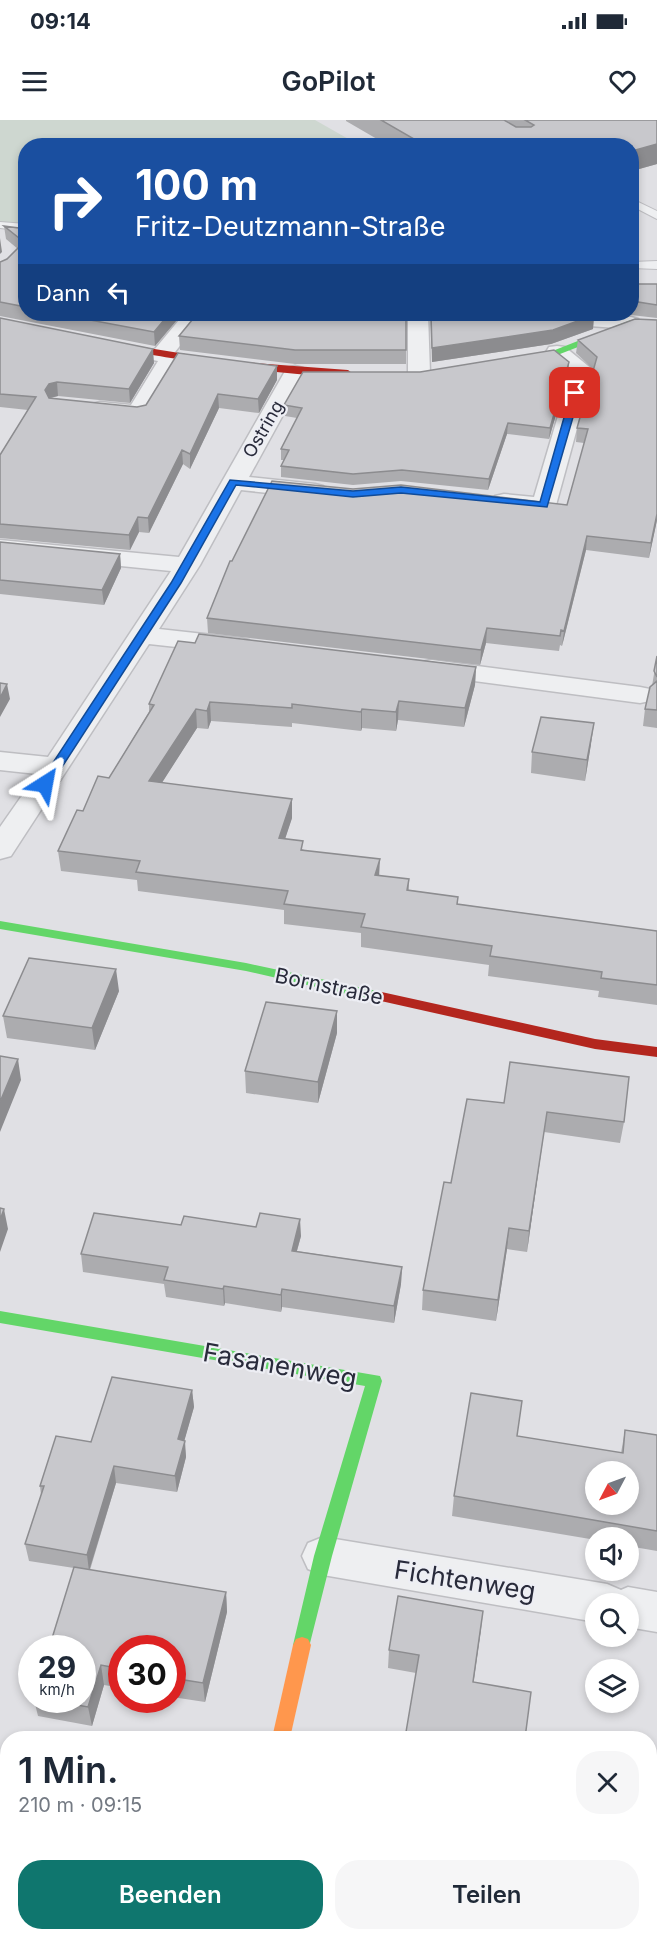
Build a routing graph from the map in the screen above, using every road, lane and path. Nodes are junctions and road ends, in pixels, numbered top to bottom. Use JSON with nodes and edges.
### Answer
{"nodes":[{"id":1,"x":639,"y":206,"type":"edge"},
{"id":2,"x":657,"y":216,"type":"edge"},
{"id":3,"x":0,"y":225,"type":"edge"},
{"id":4,"x":18,"y":227,"type":"edge"},
{"id":5,"x":639,"y":265,"type":"edge"},
{"id":6,"x":657,"y":266,"type":"edge"},
{"id":7,"x":190,"y":321,"type":"edge"},
{"id":8,"x":418,"y":321,"type":"edge"},
{"id":9,"x":603,"y":321,"type":"edge"},
{"id":10,"x":631,"y":323,"type":"junction"},
{"id":11,"x":657,"y":326,"type":"edge"},
{"id":12,"x":92,"y":341,"type":"edge"},
{"id":13,"x":557,"y":352,"type":"junction"},
{"id":14,"x":166,"y":356,"type":"junction"},
{"id":15,"x":499,"y":362,"type":"edge"},
{"id":16,"x":419,"y":372,"type":"edge"},
{"id":17,"x":295,"y":373,"type":"junction"},
{"id":18,"x":363,"y":373,"type":"edge"},
{"id":19,"x":82,"y":407,"type":"edge"},
{"id":20,"x":233,"y":482,"type":"junction"},
{"id":21,"x":342,"y":493,"type":"edge"},
{"id":22,"x":484,"y":499,"type":"edge"},
{"id":23,"x":0,"y":547,"type":"edge"},
{"id":24,"x":187,"y":565,"type":"junction"},
{"id":25,"x":143,"y":635,"type":"junction"},
{"id":26,"x":260,"y":648,"type":"edge"},
{"id":27,"x":412,"y":666,"type":"edge"},
{"id":28,"x":640,"y":694,"type":"dead end"},
{"id":29,"x":0,"y":761,"type":"edge"},
{"id":30,"x":56,"y":767,"type":"junction"},
{"id":31,"x":0,"y":849,"type":"edge"},
{"id":32,"x":0,"y":925,"type":"edge"},
{"id":33,"x":657,"y":1052,"type":"edge"},
{"id":34,"x":0,"y":1317,"type":"edge"},
{"id":35,"x":323,"y":1556,"type":"junction"},
{"id":36,"x":585,"y":1600,"type":"edge"},
{"id":37,"x":639,"y":1609,"type":"edge"},
{"id":38,"x":657,"y":1612,"type":"edge"},
{"id":39,"x":283,"y":1731,"type":"edge"}],
"edges":[{"from":1,"to":2,"type":"lane"},
{"from":3,"to":4,"type":"lane"},
{"from":5,"to":6,"type":"lane"},
{"from":7,"to":14,"type":"street"},
{"from":8,"to":16,"type":"street"},
{"from":9,"to":10,"type":"street"},
{"from":10,"to":11,"type":"street"},
{"from":10,"to":13,"type":"street"},
{"from":12,"to":14,"type":"street"},
{"from":13,"to":15,"type":"street"},
{"from":13,"to":22,"type":"street"},
{"from":14,"to":17,"type":"street"},
{"from":14,"to":19,"type":"street"},
{"from":17,"to":18,"type":"street"},
{"from":17,"to":20,"type":"street","name":"Ostring"},
{"from":20,"to":21,"type":"street"},
{"from":20,"to":24,"type":"street","name":"Ostring"},
{"from":23,"to":24,"type":"street"},
{"from":24,"to":25,"type":"street","name":"Ostring"},
{"from":25,"to":26,"type":"street"},
{"from":25,"to":30,"type":"street","name":"Ostring"},
{"from":27,"to":28,"type":"street"},
{"from":29,"to":30,"type":"street"},
{"from":30,"to":31,"type":"street","name":"Ostring"},
{"from":32,"to":33,"type":"street","name":"Bornstraße"},
{"from":34,"to":35,"type":"street","name":"Fasanenweg"},
{"from":35,"to":36,"type":"street","name":"Fichtenweg"},
{"from":35,"to":39,"type":"street","name":"Fasanenweg"},
{"from":37,"to":38,"type":"street"}]}
